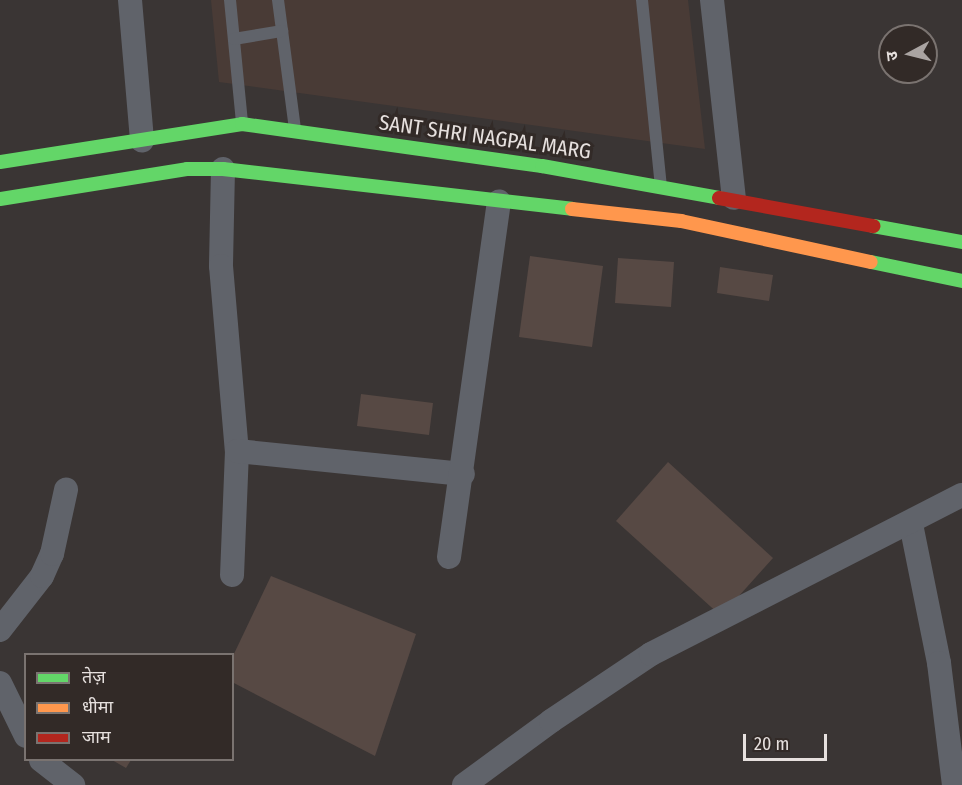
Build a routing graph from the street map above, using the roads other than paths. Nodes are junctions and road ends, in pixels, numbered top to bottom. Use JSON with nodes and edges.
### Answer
{"nodes":[{"id":1,"x":130,"y":0,"type":"edge"},
{"id":2,"x":230,"y":0,"type":"edge"},
{"id":3,"x":278,"y":0,"type":"edge"},
{"id":4,"x":642,"y":0,"type":"edge"},
{"id":5,"x":712,"y":0,"type":"edge"},
{"id":6,"x":282,"y":31,"type":"junction"},
{"id":7,"x":234,"y":39,"type":"junction"},
{"id":8,"x":242,"y":124,"type":"junction"},
{"id":9,"x":295,"y":131,"type":"junction"},
{"id":10,"x":142,"y":140,"type":"junction"},
{"id":11,"x":0,"y":162,"type":"edge"},
{"id":12,"x":223,"y":169,"type":"junction"},
{"id":13,"x":661,"y":186,"type":"junction"},
{"id":14,"x":734,"y":198,"type":"junction"},
{"id":15,"x":0,"y":199,"type":"edge"},
{"id":16,"x":499,"y":202,"type":"junction"},
{"id":17,"x":962,"y":242,"type":"edge"},
{"id":18,"x":962,"y":281,"type":"edge"},
{"id":19,"x":237,"y":451,"type":"junction"},
{"id":20,"x":463,"y":474,"type":"junction"},
{"id":21,"x":66,"y":490,"type":"dead end"},
{"id":22,"x":962,"y":495,"type":"edge"},
{"id":23,"x":911,"y":525,"type":"junction"},
{"id":24,"x":449,"y":557,"type":"dead end"},
{"id":25,"x":232,"y":575,"type":"dead end"},
{"id":26,"x":0,"y":630,"type":"edge"},
{"id":27,"x":0,"y":683,"type":"edge"},
{"id":28,"x":24,"y":732,"type":"edge"},
{"id":29,"x":43,"y":761,"type":"edge"},
{"id":30,"x":72,"y":785,"type":"edge"},
{"id":31,"x":464,"y":785,"type":"edge"},
{"id":32,"x":954,"y":785,"type":"edge"}],
"edges":[{"from":1,"to":10,"type":"street"},
{"from":2,"to":7,"type":"lane"},
{"from":3,"to":6,"type":"lane"},
{"from":4,"to":13,"type":"lane"},
{"from":5,"to":14,"type":"street"},
{"from":6,"to":7,"type":"lane"},
{"from":6,"to":9,"type":"lane"},
{"from":7,"to":8,"type":"lane"},
{"from":8,"to":9,"type":"main road","name":"SANT SHRI NAGPAL MARG"},
{"from":8,"to":10,"type":"main road","name":"SANT SHRI NAGPAL MARG"},
{"from":9,"to":13,"type":"main road","name":"SANT SHRI NAGPAL MARG"},
{"from":10,"to":11,"type":"main road","name":"SANT SHRI NAGPAL MARG"},
{"from":12,"to":15,"type":"main road"},
{"from":12,"to":16,"type":"main road"},
{"from":12,"to":19,"type":"street"},
{"from":13,"to":14,"type":"main road","name":"SANT SHRI NAGPAL MARG"},
{"from":14,"to":17,"type":"main road","name":"SANT SHRI NAGPAL MARG"},
{"from":16,"to":18,"type":"main road"},
{"from":16,"to":20,"type":"street"},
{"from":19,"to":20,"type":"street"},
{"from":19,"to":25,"type":"street"},
{"from":20,"to":24,"type":"street"},
{"from":21,"to":26,"type":"street"},
{"from":22,"to":23,"type":"street"},
{"from":23,"to":31,"type":"street"},
{"from":23,"to":32,"type":"street"},
{"from":27,"to":28,"type":"street"},
{"from":29,"to":30,"type":"street"}]}
